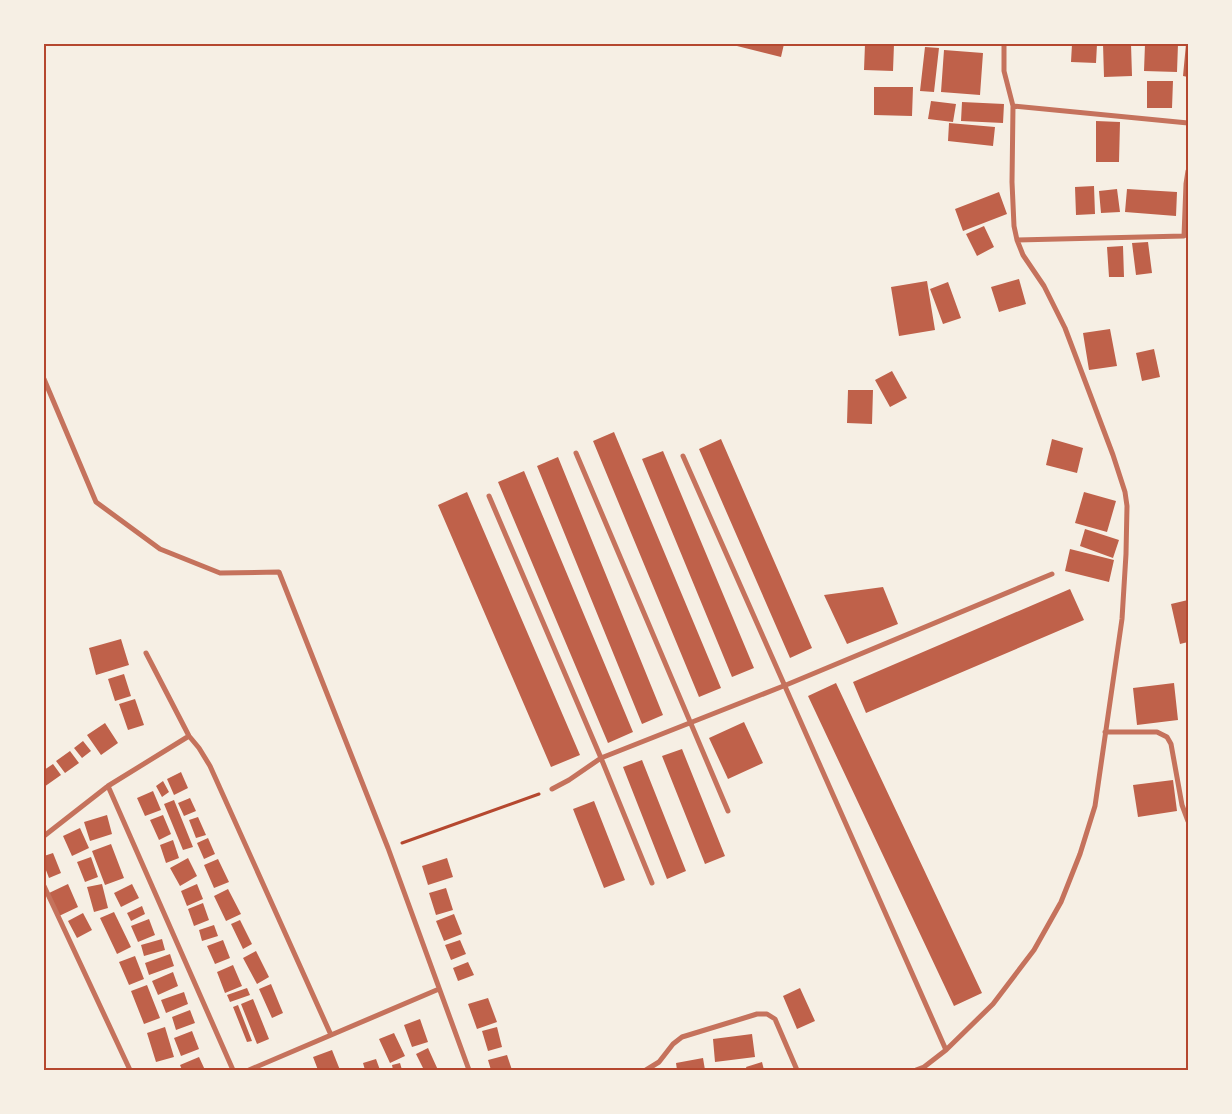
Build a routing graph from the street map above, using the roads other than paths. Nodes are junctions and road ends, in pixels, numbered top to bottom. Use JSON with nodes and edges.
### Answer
{"nodes":[{"id":1,"x":1004,"y":44,"type":"edge"},
{"id":2,"x":1014,"y":106,"type":"junction"},
{"id":3,"x":1188,"y":123,"type":"edge"},
{"id":4,"x":1188,"y":171,"type":"edge"},
{"id":5,"x":1017,"y":240,"type":"junction"},
{"id":6,"x":44,"y":379,"type":"edge"},
{"id":7,"x":576,"y":453,"type":"dead end"},
{"id":8,"x":683,"y":456,"type":"dead end"},
{"id":9,"x":489,"y":496,"type":"dead end"},
{"id":10,"x":1052,"y":574,"type":"dead end"},
{"id":11,"x":146,"y":653,"type":"dead end"},
{"id":12,"x":786,"y":685,"type":"junction"},
{"id":13,"x":692,"y":723,"type":"junction"},
{"id":14,"x":1105,"y":732,"type":"junction"},
{"id":15,"x":189,"y":736,"type":"junction"},
{"id":16,"x":601,"y":758,"type":"junction"},
{"id":17,"x":108,"y":786,"type":"junction"},
{"id":18,"x":552,"y":789,"type":"road end"},
{"id":19,"x":728,"y":811,"type":"dead end"},
{"id":20,"x":1188,"y":821,"type":"edge"},
{"id":21,"x":44,"y":836,"type":"edge"},
{"id":22,"x":652,"y":883,"type":"dead end"},
{"id":23,"x":44,"y":886,"type":"edge"},
{"id":24,"x":439,"y":989,"type":"junction"},
{"id":25,"x":331,"y":1036,"type":"junction"},
{"id":26,"x":946,"y":1050,"type":"junction"},
{"id":27,"x":924,"y":1069,"type":"edge"},
{"id":28,"x":130,"y":1070,"type":"edge"},
{"id":29,"x":233,"y":1070,"type":"edge"},
{"id":30,"x":249,"y":1070,"type":"edge"},
{"id":31,"x":469,"y":1070,"type":"edge"},
{"id":32,"x":646,"y":1070,"type":"edge"},
{"id":33,"x":797,"y":1070,"type":"edge"},
{"id":34,"x":916,"y":1070,"type":"edge"}],
"edges":[{"from":1,"to":2,"type":"street"},
{"from":2,"to":3,"type":"street"},
{"from":2,"to":5,"type":"street"},
{"from":4,"to":5,"type":"street"},
{"from":5,"to":14,"type":"street"},
{"from":6,"to":24,"type":"street"},
{"from":7,"to":13,"type":"street"},
{"from":8,"to":12,"type":"street"},
{"from":9,"to":16,"type":"street"},
{"from":10,"to":12,"type":"street"},
{"from":11,"to":15,"type":"street"},
{"from":12,"to":13,"type":"street"},
{"from":12,"to":26,"type":"street"},
{"from":13,"to":16,"type":"street"},
{"from":13,"to":19,"type":"street"},
{"from":14,"to":20,"type":"street"},
{"from":14,"to":26,"type":"street"},
{"from":15,"to":17,"type":"street"},
{"from":15,"to":25,"type":"street"},
{"from":16,"to":18,"type":"street"},
{"from":16,"to":22,"type":"street"},
{"from":17,"to":21,"type":"street"},
{"from":17,"to":29,"type":"street"},
{"from":23,"to":28,"type":"street"},
{"from":24,"to":25,"type":"street"},
{"from":24,"to":31,"type":"street"},
{"from":25,"to":30,"type":"street"},
{"from":26,"to":27,"type":"street"},
{"from":27,"to":34,"type":"street"},
{"from":32,"to":33,"type":"street"}]}
